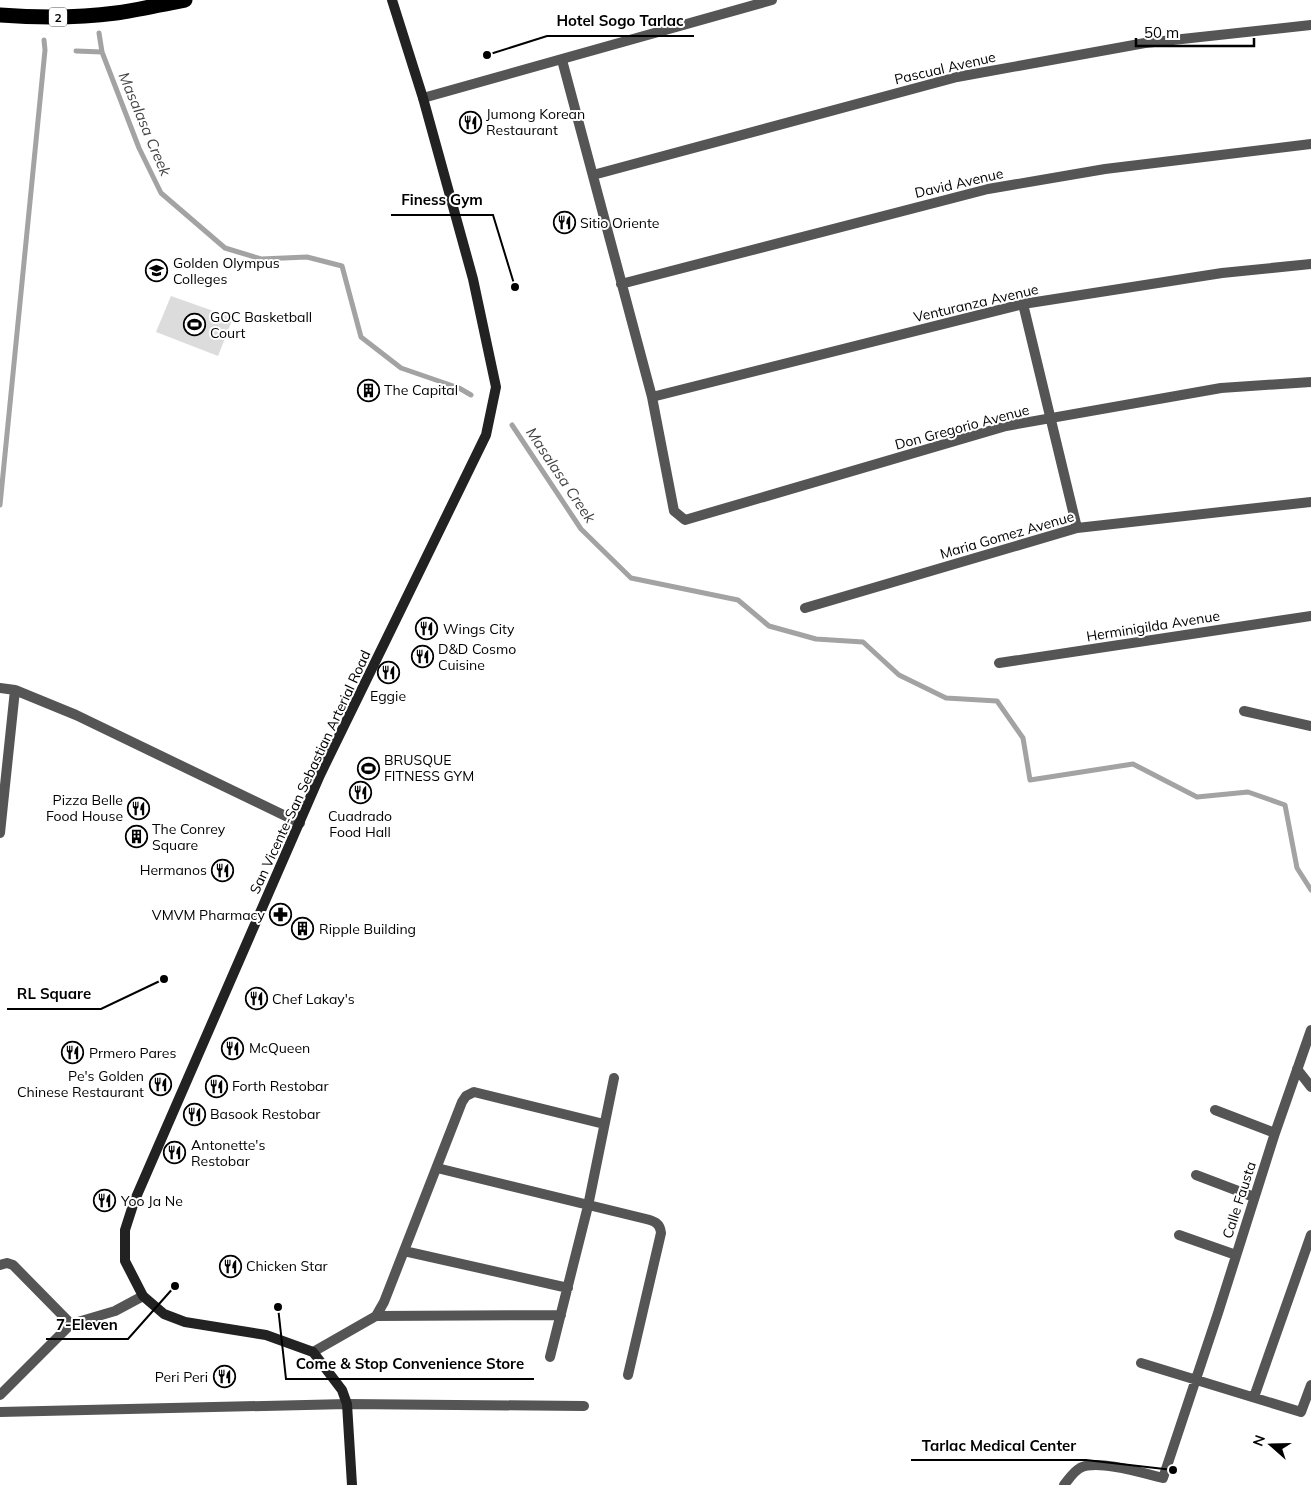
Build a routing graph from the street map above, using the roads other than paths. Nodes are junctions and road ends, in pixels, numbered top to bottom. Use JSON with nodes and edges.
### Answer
{"nodes":[{"id":1,"x":185,"y":0,"type":"edge"},
{"id":2,"x":392,"y":0,"type":"edge"},
{"id":3,"x":772,"y":0,"type":"edge"},
{"id":4,"x":0,"y":15,"type":"edge"},
{"id":5,"x":1311,"y":25,"type":"edge"},
{"id":6,"x":562,"y":60,"type":"junction"},
{"id":7,"x":423,"y":98,"type":"junction"},
{"id":8,"x":1311,"y":144,"type":"edge"},
{"id":9,"x":593,"y":174,"type":"junction"},
{"id":10,"x":1311,"y":264,"type":"edge"},
{"id":11,"x":621,"y":284,"type":"junction"},
{"id":12,"x":1023,"y":304,"type":"junction"},
{"id":13,"x":1311,"y":382,"type":"edge"},
{"id":14,"x":652,"y":397,"type":"junction"},
{"id":15,"x":1050,"y":418,"type":"junction"},
{"id":16,"x":1311,"y":502,"type":"edge"},
{"id":17,"x":1077,"y":528,"type":"junction"},
{"id":18,"x":805,"y":608,"type":"dead end"},
{"id":19,"x":1311,"y":616,"type":"edge"},
{"id":20,"x":999,"y":663,"type":"dead end"},
{"id":21,"x":7,"y":689,"type":"edge"},
{"id":22,"x":1244,"y":711,"type":"dead end"},
{"id":23,"x":1311,"y":726,"type":"edge"},
{"id":24,"x":300,"y":823,"type":"junction"},
{"id":25,"x":0,"y":834,"type":"edge"},
{"id":26,"x":1311,"y":1030,"type":"edge"},
{"id":27,"x":1297,"y":1068,"type":"junction"},
{"id":28,"x":614,"y":1078,"type":"dead end"},
{"id":29,"x":1311,"y":1088,"type":"edge"},
{"id":30,"x":1215,"y":1110,"type":"dead end"},
{"id":31,"x":604,"y":1124,"type":"junction"},
{"id":32,"x":1275,"y":1133,"type":"junction"},
{"id":33,"x":437,"y":1168,"type":"junction"},
{"id":34,"x":1196,"y":1175,"type":"dead end"},
{"id":35,"x":1254,"y":1198,"type":"junction"},
{"id":36,"x":588,"y":1206,"type":"junction"},
{"id":37,"x":1179,"y":1235,"type":"dead end"},
{"id":38,"x":1311,"y":1235,"type":"edge"},
{"id":39,"x":404,"y":1251,"type":"junction"},
{"id":40,"x":1236,"y":1255,"type":"junction"},
{"id":41,"x":0,"y":1265,"type":"edge"},
{"id":42,"x":568,"y":1288,"type":"junction"},
{"id":43,"x":143,"y":1296,"type":"junction"},
{"id":44,"x":561,"y":1315,"type":"junction"},
{"id":45,"x":376,"y":1316,"type":"junction"},
{"id":46,"x":71,"y":1324,"type":"junction"},
{"id":47,"x":314,"y":1352,"type":"junction"},
{"id":48,"x":550,"y":1357,"type":"dead end"},
{"id":49,"x":1140,"y":1363,"type":"dead end"},
{"id":50,"x":628,"y":1375,"type":"dead end"},
{"id":51,"x":1196,"y":1379,"type":"junction"},
{"id":52,"x":1311,"y":1384,"type":"edge"},
{"id":53,"x":0,"y":1395,"type":"edge"},
{"id":54,"x":1254,"y":1396,"type":"junction"},
{"id":55,"x":347,"y":1404,"type":"junction"},
{"id":56,"x":584,"y":1406,"type":"dead end"},
{"id":57,"x":0,"y":1412,"type":"edge"},
{"id":58,"x":352,"y":1485,"type":"edge"},
{"id":59,"x":1064,"y":1485,"type":"edge"}],
"edges":[{"from":1,"to":4,"type":"highway","number":"2"},
{"from":2,"to":7,"type":"street","name":"San Vicente-San Sebastian Arterial Road"},
{"from":3,"to":6,"type":"street"},
{"from":5,"to":9,"type":"street","name":"Pascual Avenue"},
{"from":6,"to":7,"type":"street"},
{"from":6,"to":9,"type":"street"},
{"from":7,"to":24,"type":"street","name":"San Vicente-San Sebastian Arterial Road"},
{"from":8,"to":11,"type":"street","name":"David Avenue"},
{"from":9,"to":11,"type":"street"},
{"from":10,"to":12,"type":"street","name":"Venturanza Avenue"},
{"from":11,"to":14,"type":"street"},
{"from":12,"to":14,"type":"street","name":"Venturanza Avenue"},
{"from":12,"to":15,"type":"street"},
{"from":13,"to":15,"type":"street","name":"Don Gregorio Avenue"},
{"from":14,"to":15,"type":"street","name":"Don Gregorio Avenue"},
{"from":15,"to":17,"type":"street"},
{"from":16,"to":17,"type":"street","name":"Maria Gomez Avenue"},
{"from":17,"to":18,"type":"street","name":"Maria Gomez Avenue"},
{"from":19,"to":20,"type":"street","name":"Herminigilda Avenue"},
{"from":21,"to":24,"type":"street"},
{"from":21,"to":25,"type":"street"},
{"from":22,"to":23,"type":"street"},
{"from":24,"to":43,"type":"street","name":"San Vicente-San Sebastian Arterial Road"},
{"from":26,"to":27,"type":"street","name":"Calle Fausta"},
{"from":27,"to":29,"type":"street"},
{"from":27,"to":32,"type":"street","name":"Calle Fausta"},
{"from":28,"to":31,"type":"street"},
{"from":30,"to":32,"type":"street"},
{"from":31,"to":33,"type":"street"},
{"from":31,"to":36,"type":"street"},
{"from":32,"to":35,"type":"street","name":"Calle Fausta"},
{"from":33,"to":36,"type":"street"},
{"from":33,"to":39,"type":"street"},
{"from":34,"to":35,"type":"street"},
{"from":35,"to":40,"type":"street","name":"Calle Fausta"},
{"from":36,"to":42,"type":"street"},
{"from":36,"to":50,"type":"street"},
{"from":37,"to":40,"type":"street"},
{"from":38,"to":54,"type":"street"},
{"from":39,"to":42,"type":"street"},
{"from":39,"to":45,"type":"street"},
{"from":40,"to":51,"type":"street","name":"Calle Fausta"},
{"from":41,"to":46,"type":"street"},
{"from":42,"to":44,"type":"street"},
{"from":43,"to":46,"type":"street"},
{"from":43,"to":47,"type":"street","name":"San Vicente-San Sebastian Arterial Road"},
{"from":44,"to":45,"type":"street"},
{"from":44,"to":48,"type":"street"},
{"from":45,"to":47,"type":"street"},
{"from":46,"to":53,"type":"street"},
{"from":47,"to":55,"type":"street"},
{"from":49,"to":51,"type":"street"},
{"from":51,"to":54,"type":"street"},
{"from":51,"to":59,"type":"street","name":"Calle Fausta"},
{"from":52,"to":54,"type":"street"},
{"from":55,"to":56,"type":"street"},
{"from":55,"to":57,"type":"street"},
{"from":55,"to":58,"type":"street"}]}
